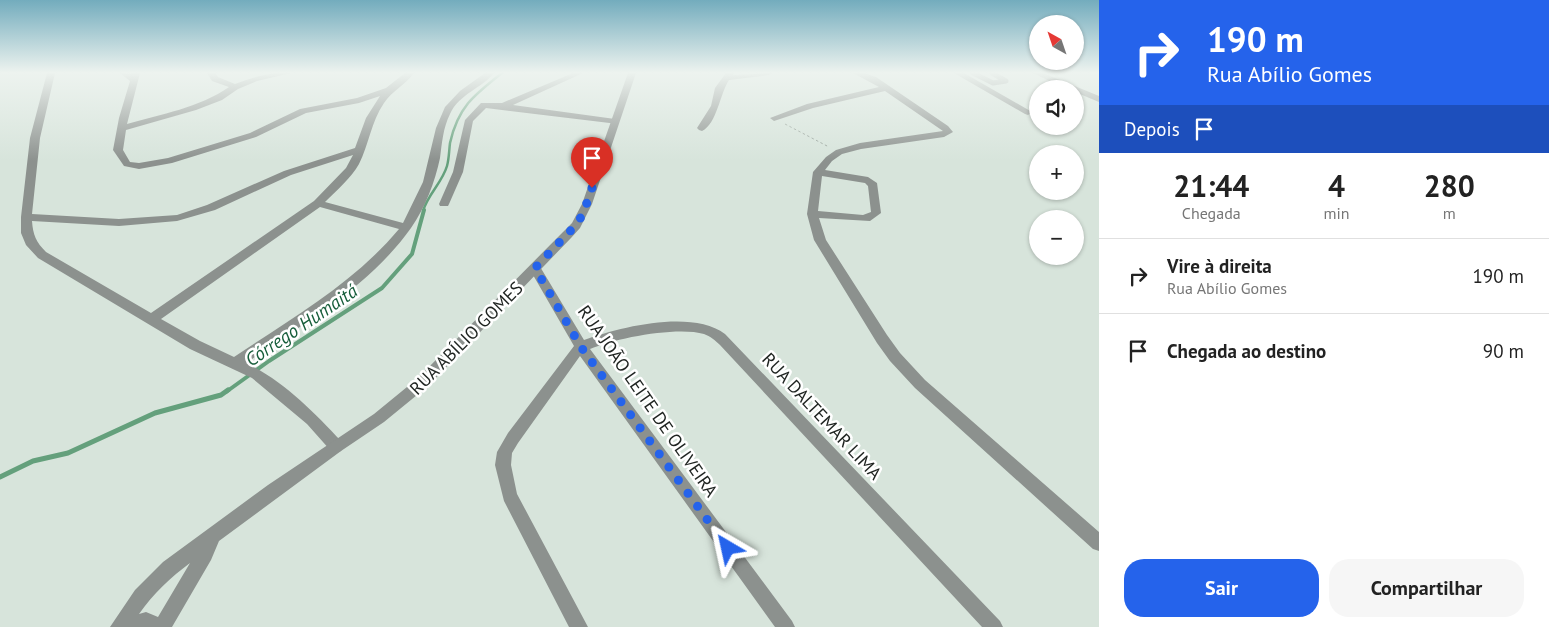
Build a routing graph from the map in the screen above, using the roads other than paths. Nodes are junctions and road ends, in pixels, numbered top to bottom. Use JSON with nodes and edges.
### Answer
{"nodes":[{"id":1,"x":44,"y":102,"type":"edge"},
{"id":2,"x":128,"y":102,"type":"edge"},
{"id":3,"x":208,"y":102,"type":"edge"},
{"id":4,"x":352,"y":102,"type":"edge"},
{"id":5,"x":381,"y":102,"type":"edge"},
{"id":6,"x":454,"y":102,"type":"edge"},
{"id":7,"x":512,"y":102,"type":"edge"},
{"id":8,"x":622,"y":102,"type":"edge"},
{"id":9,"x":716,"y":102,"type":"edge"},
{"id":10,"x":826,"y":102,"type":"edge"},
{"id":11,"x":907,"y":102,"type":"edge"},
{"id":12,"x":1011,"y":102,"type":"edge"},
{"id":13,"x":503,"y":106,"type":"junction"},
{"id":14,"x":1028,"y":112,"type":"dead end"},
{"id":15,"x":774,"y":118,"type":"road end"},
{"id":16,"x":615,"y":122,"type":"junction"},
{"id":17,"x":122,"y":128,"type":"junction"},
{"id":18,"x":702,"y":128,"type":"dead end"},
{"id":19,"x":359,"y":150,"type":"junction"},
{"id":20,"x":818,"y":172,"type":"junction"},
{"id":21,"x":318,"y":203,"type":"junction"},
{"id":22,"x":444,"y":204,"type":"dead end"},
{"id":23,"x":812,"y":214,"type":"junction"},
{"id":24,"x":26,"y":217,"type":"junction"},
{"id":25,"x":406,"y":227,"type":"junction"},
{"id":26,"x":535,"y":268,"type":"junction"},
{"id":27,"x":150,"y":320,"type":"junction"},
{"id":28,"x":581,"y":347,"type":"junction"},
{"id":29,"x":247,"y":368,"type":"junction"},
{"id":30,"x":336,"y":446,"type":"junction"},
{"id":31,"x":214,"y":533,"type":"junction"},
{"id":32,"x":1099,"y":543,"type":"edge"},
{"id":33,"x":119,"y":627,"type":"edge"},
{"id":34,"x":124,"y":627,"type":"edge"},
{"id":35,"x":160,"y":627,"type":"edge"},
{"id":36,"x":580,"y":627,"type":"edge"},
{"id":37,"x":786,"y":627,"type":"edge"},
{"id":38,"x":994,"y":627,"type":"edge"}],
"edges":[{"from":1,"to":24,"type":"street"},
{"from":2,"to":17,"type":"street"},
{"from":3,"to":17,"type":"street"},
{"from":4,"to":17,"type":"street"},
{"from":5,"to":19,"type":"street"},
{"from":6,"to":25,"type":"street"},
{"from":7,"to":13,"type":"street"},
{"from":8,"to":16,"type":"street","name":"RUA ABÍLIO GOMES"},
{"from":9,"to":18,"type":"street"},
{"from":10,"to":15,"type":"street"},
{"from":11,"to":20,"type":"street"},
{"from":12,"to":14,"type":"street"},
{"from":13,"to":16,"type":"street"},
{"from":13,"to":22,"type":"street"},
{"from":16,"to":26,"type":"street","name":"RUA ABÍLIO GOMES"},
{"from":19,"to":21,"type":"street"},
{"from":19,"to":24,"type":"street"},
{"from":20,"to":23,"type":"street"},
{"from":20,"to":23,"type":"street"},
{"from":21,"to":25,"type":"street"},
{"from":21,"to":27,"type":"street"},
{"from":23,"to":32,"type":"street"},
{"from":24,"to":27,"type":"street"},
{"from":25,"to":29,"type":"street"},
{"from":26,"to":28,"type":"street","name":"RUA JOÃO LEITE DE OLIVEIRA"},
{"from":26,"to":30,"type":"street","name":"RUA ABÍLIO GOMES"},
{"from":27,"to":29,"type":"street"},
{"from":28,"to":36,"type":"street"},
{"from":28,"to":37,"type":"street","name":"RUA JOÃO LEITE DE OLIVEIRA"},
{"from":28,"to":38,"type":"street","name":"RUA DALTEMAR LIMA"},
{"from":29,"to":30,"type":"street"},
{"from":30,"to":31,"type":"street","name":"RUA ABÍLIO GOMES"},
{"from":31,"to":33,"type":"street","name":"RUA ABÍLIO GOMES"},
{"from":31,"to":35,"type":"street"},
{"from":34,"to":35,"type":"street"}]}
